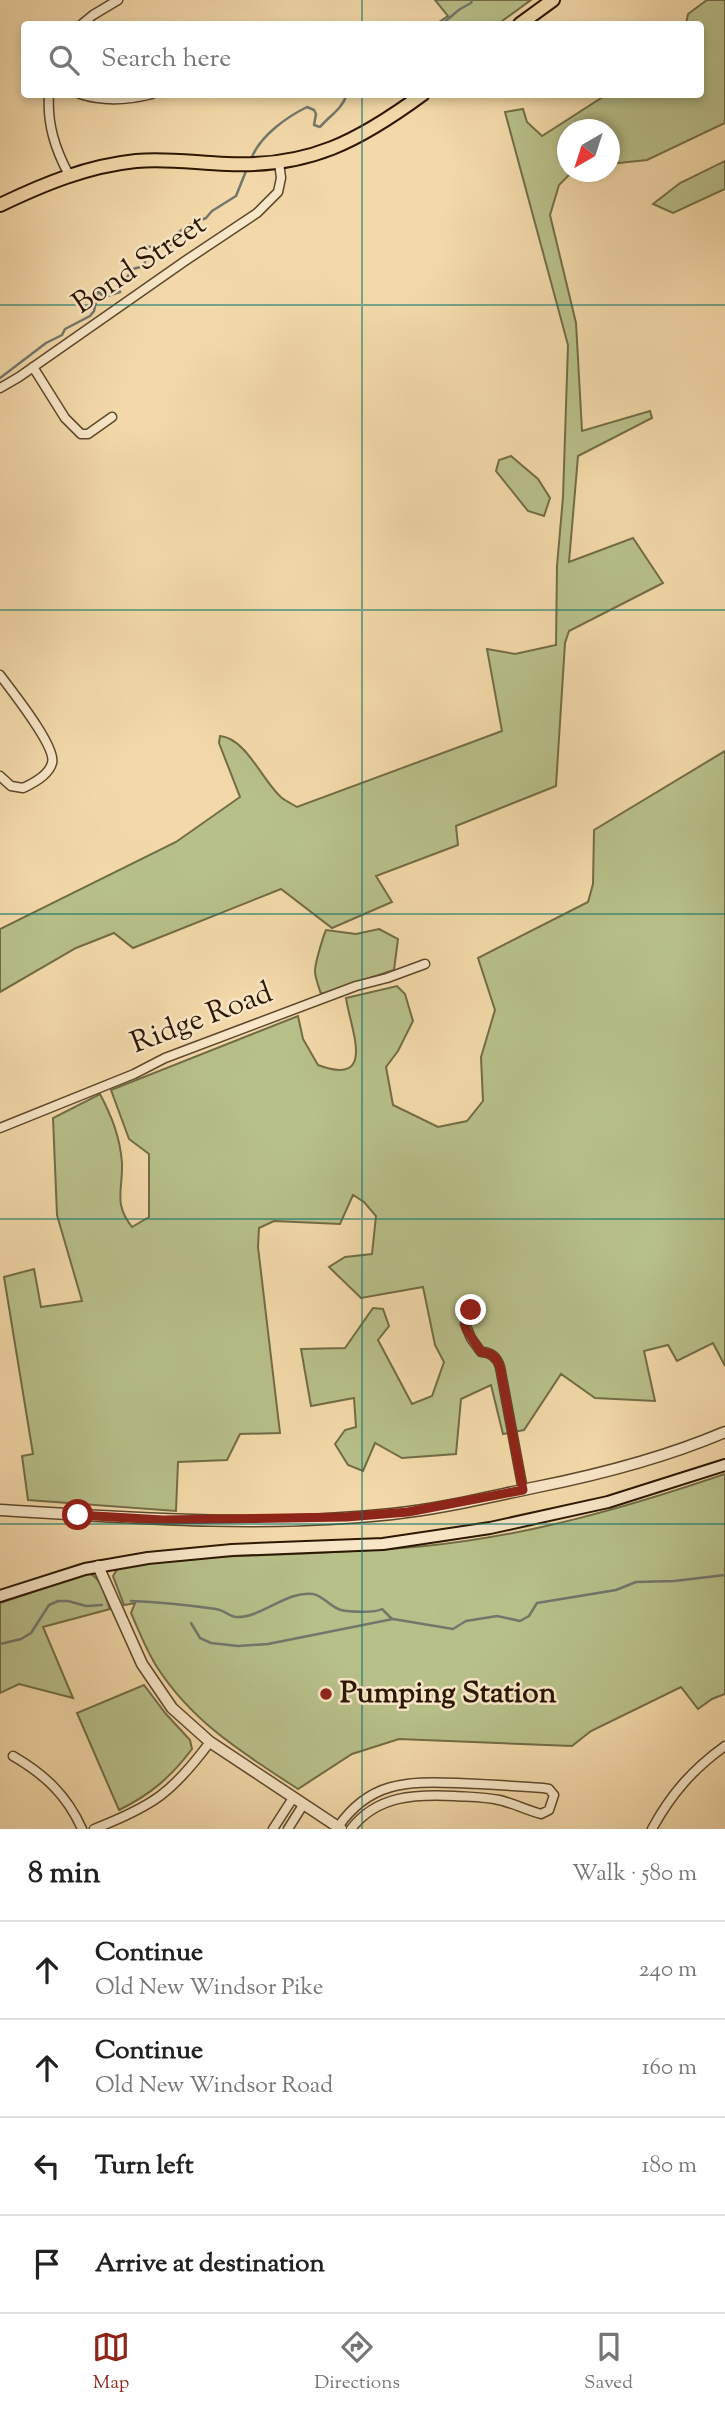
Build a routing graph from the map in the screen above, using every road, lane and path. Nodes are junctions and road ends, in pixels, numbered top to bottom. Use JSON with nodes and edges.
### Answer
{"nodes":[{"id":1,"x":118,"y":0,"type":"edge"},
{"id":2,"x":553,"y":0,"type":"edge"},
{"id":3,"x":86,"y":21,"type":"edge"},
{"id":4,"x":524,"y":21,"type":"edge"},
{"id":5,"x":49,"y":98,"type":"edge"},
{"id":6,"x":97,"y":98,"type":"edge"},
{"id":7,"x":131,"y":98,"type":"edge"},
{"id":8,"x":417,"y":98,"type":"edge"},
{"id":9,"x":279,"y":162,"type":"junction"},
{"id":10,"x":69,"y":175,"type":"junction"},
{"id":11,"x":0,"y":205,"type":"edge"},
{"id":12,"x":33,"y":367,"type":"junction"},
{"id":13,"x":0,"y":388,"type":"edge"},
{"id":14,"x":112,"y":417,"type":"dead end"},
{"id":15,"x":0,"y":674,"type":"edge"},
{"id":16,"x":3,"y":780,"type":"edge"},
{"id":17,"x":425,"y":964,"type":"dead end"},
{"id":18,"x":0,"y":1128,"type":"edge"},
{"id":19,"x":471,"y":1310,"type":"dead end"},
{"id":20,"x":725,"y":1432,"type":"edge"},
{"id":21,"x":725,"y":1465,"type":"edge"},
{"id":22,"x":523,"y":1490,"type":"junction"},
{"id":23,"x":0,"y":1510,"type":"edge"},
{"id":24,"x":98,"y":1566,"type":"junction"},
{"id":25,"x":0,"y":1596,"type":"edge"},
{"id":26,"x":210,"y":1742,"type":"junction"},
{"id":27,"x":725,"y":1746,"type":"edge"},
{"id":28,"x":13,"y":1756,"type":"dead end"},
{"id":29,"x":293,"y":1798,"type":"junction"},
{"id":30,"x":303,"y":1805,"type":"junction"},
{"id":31,"x":340,"y":1828,"type":"edge"},
{"id":32,"x":82,"y":1829,"type":"edge"},
{"id":33,"x":94,"y":1829,"type":"edge"},
{"id":34,"x":273,"y":1829,"type":"edge"},
{"id":35,"x":288,"y":1829,"type":"edge"},
{"id":36,"x":351,"y":1829,"type":"edge"},
{"id":37,"x":652,"y":1829,"type":"edge"}],
"edges":[{"from":1,"to":3,"type":"street"},
{"from":2,"to":4,"type":"highway"},
{"from":5,"to":10,"type":"street"},
{"from":6,"to":7,"type":"street"},
{"from":8,"to":9,"type":"highway"},
{"from":9,"to":10,"type":"highway"},
{"from":9,"to":12,"type":"street","name":"Bond Street"},
{"from":10,"to":11,"type":"highway"},
{"from":12,"to":13,"type":"street","name":"Bond Street"},
{"from":12,"to":14,"type":"street"},
{"from":15,"to":16,"type":"street"},
{"from":17,"to":18,"type":"street","name":"Ridge Road"},
{"from":19,"to":22,"type":"street"},
{"from":20,"to":22,"type":"street"},
{"from":21,"to":24,"type":"main road"},
{"from":22,"to":23,"type":"street"},
{"from":24,"to":25,"type":"main road"},
{"from":24,"to":26,"type":"street"},
{"from":26,"to":29,"type":"street"},
{"from":26,"to":33,"type":"street"},
{"from":27,"to":37,"type":"street"},
{"from":28,"to":32,"type":"street"},
{"from":29,"to":30,"type":"street"},
{"from":29,"to":34,"type":"street"},
{"from":30,"to":31,"type":"street"},
{"from":30,"to":35,"type":"street"},
{"from":31,"to":36,"type":"street"}]}
